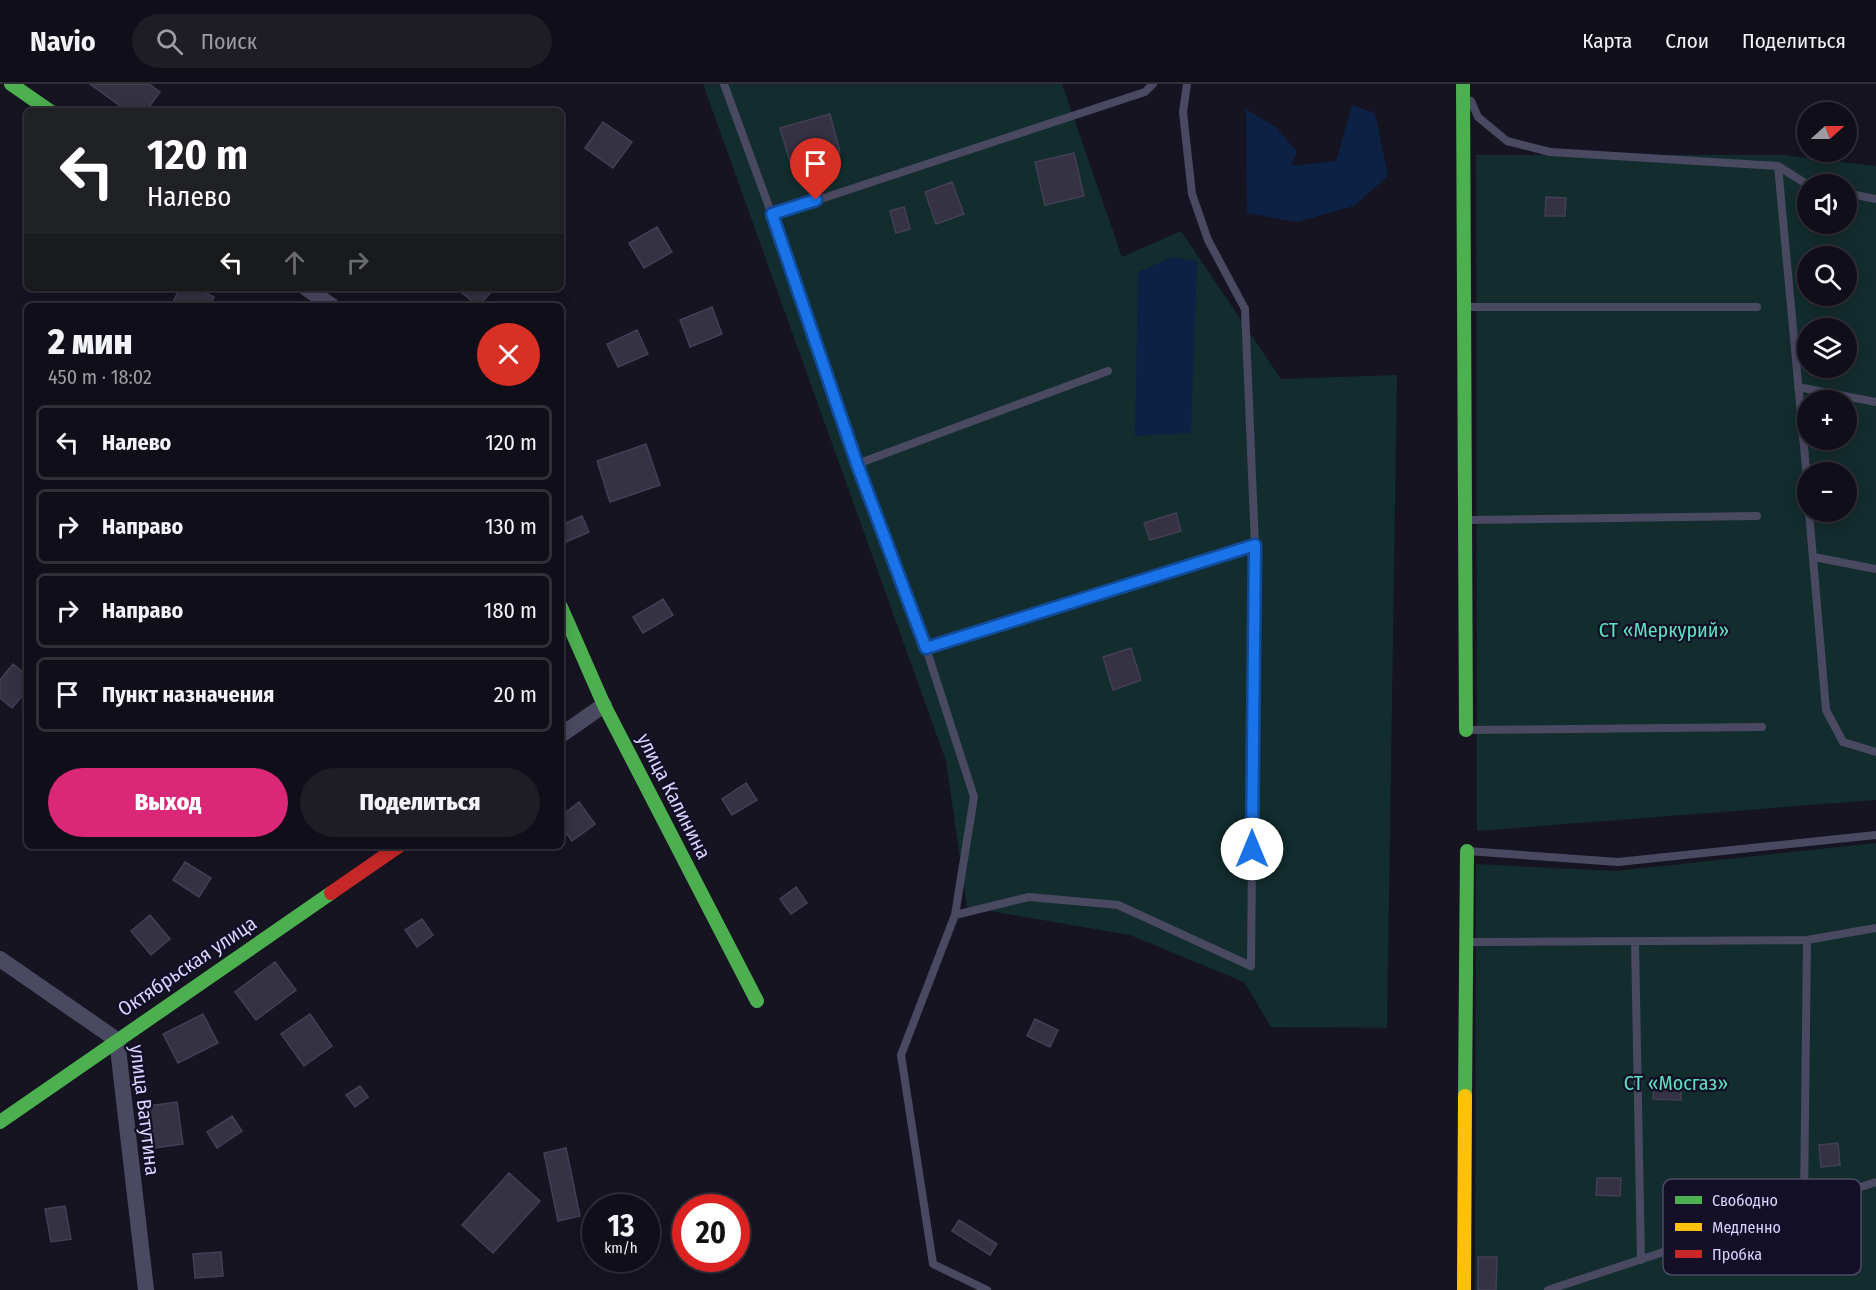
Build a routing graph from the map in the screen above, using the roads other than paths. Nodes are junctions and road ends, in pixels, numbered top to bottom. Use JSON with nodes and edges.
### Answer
{"nodes":[{"id":1,"x":11,"y":84,"type":"edge"},
{"id":2,"x":724,"y":84,"type":"edge"},
{"id":3,"x":1153,"y":84,"type":"edge"},
{"id":4,"x":1187,"y":84,"type":"edge"},
{"id":5,"x":1463,"y":84,"type":"edge"},
{"id":6,"x":46,"y":108,"type":"edge"},
{"id":7,"x":1778,"y":166,"type":"junction"},
{"id":8,"x":1797,"y":177,"type":"edge"},
{"id":9,"x":1857,"y":195,"type":"edge"},
{"id":10,"x":1876,"y":199,"type":"edge"},
{"id":11,"x":772,"y":214,"type":"junction"},
{"id":12,"x":310,"y":291,"type":"edge"},
{"id":13,"x":328,"y":303,"type":"edge"},
{"id":14,"x":1464,"y":307,"type":"junction"},
{"id":15,"x":1757,"y":307,"type":"dead end"},
{"id":16,"x":1108,"y":371,"type":"dead end"},
{"id":17,"x":1798,"y":387,"type":"junction"},
{"id":18,"x":1876,"y":402,"type":"edge"},
{"id":19,"x":1805,"y":462,"type":"edge"},
{"id":20,"x":857,"y":464,"type":"junction"},
{"id":21,"x":1757,"y":516,"type":"dead end"},
{"id":22,"x":1465,"y":520,"type":"junction"},
{"id":23,"x":1810,"y":522,"type":"edge"},
{"id":24,"x":1255,"y":545,"type":"junction"},
{"id":25,"x":1814,"y":557,"type":"junction"},
{"id":26,"x":1876,"y":569,"type":"edge"},
{"id":27,"x":564,"y":614,"type":"edge"},
{"id":28,"x":926,"y":648,"type":"junction"},
{"id":29,"x":604,"y":705,"type":"junction"},
{"id":30,"x":1762,"y":727,"type":"dead end"},
{"id":31,"x":1466,"y":730,"type":"joint"},
{"id":32,"x":564,"y":733,"type":"edge"},
{"id":33,"x":1876,"y":752,"type":"edge"},
{"id":34,"x":1876,"y":835,"type":"edge"},
{"id":35,"x":395,"y":849,"type":"edge"},
{"id":36,"x":1467,"y":851,"type":"joint"},
{"id":37,"x":955,"y":915,"type":"junction"},
{"id":38,"x":1876,"y":928,"type":"edge"},
{"id":39,"x":1807,"y":940,"type":"junction"},
{"id":40,"x":1467,"y":942,"type":"junction"},
{"id":41,"x":1635,"y":942,"type":"junction"},
{"id":42,"x":0,"y":959,"type":"edge"},
{"id":43,"x":757,"y":1001,"type":"dead end"},
{"id":44,"x":117,"y":1040,"type":"junction"},
{"id":45,"x":0,"y":1122,"type":"edge"},
{"id":46,"x":1804,"y":1179,"type":"edge"},
{"id":47,"x":1876,"y":1182,"type":"edge"},
{"id":48,"x":1861,"y":1187,"type":"edge"},
{"id":49,"x":1663,"y":1252,"type":"edge"},
{"id":50,"x":1641,"y":1260,"type":"junction"},
{"id":51,"x":146,"y":1290,"type":"edge"},
{"id":52,"x":987,"y":1290,"type":"edge"},
{"id":53,"x":1464,"y":1290,"type":"edge"},
{"id":54,"x":1548,"y":1290,"type":"edge"}],
"edges":[{"from":1,"to":6,"type":"street"},
{"from":2,"to":11,"type":"lane"},
{"from":3,"to":11,"type":"lane"},
{"from":4,"to":24,"type":"lane"},
{"from":5,"to":7,"type":"lane"},
{"from":5,"to":14,"type":"street"},
{"from":7,"to":8,"type":"lane"},
{"from":7,"to":17,"type":"lane"},
{"from":9,"to":10,"type":"lane"},
{"from":11,"to":20,"type":"lane"},
{"from":12,"to":13,"type":"street"},
{"from":14,"to":15,"type":"lane"},
{"from":14,"to":22,"type":"street"},
{"from":16,"to":20,"type":"lane"},
{"from":17,"to":18,"type":"lane"},
{"from":17,"to":19,"type":"lane"},
{"from":20,"to":28,"type":"lane"},
{"from":21,"to":22,"type":"lane"},
{"from":22,"to":31,"type":"street"},
{"from":23,"to":25,"type":"lane"},
{"from":24,"to":28,"type":"lane"},
{"from":24,"to":37,"type":"lane"},
{"from":25,"to":26,"type":"lane"},
{"from":25,"to":33,"type":"lane"},
{"from":27,"to":29,"type":"street","name":"улица Калинина"},
{"from":28,"to":37,"type":"lane"},
{"from":29,"to":32,"type":"street"},
{"from":29,"to":43,"type":"street","name":"улица Калинина"},
{"from":30,"to":31,"type":"lane"},
{"from":34,"to":36,"type":"lane"},
{"from":35,"to":44,"type":"street","name":"Октябрьская улица"},
{"from":36,"to":40,"type":"street"},
{"from":37,"to":52,"type":"lane"},
{"from":38,"to":39,"type":"lane"},
{"from":39,"to":41,"type":"lane"},
{"from":39,"to":46,"type":"lane"},
{"from":40,"to":41,"type":"lane"},
{"from":40,"to":53,"type":"street"},
{"from":41,"to":50,"type":"lane"},
{"from":42,"to":44,"type":"street","name":"улица Ватутина"},
{"from":44,"to":45,"type":"street","name":"Октябрьская улица"},
{"from":44,"to":51,"type":"street","name":"улица Ватутина"},
{"from":47,"to":48,"type":"lane"},
{"from":49,"to":50,"type":"lane"},
{"from":50,"to":54,"type":"lane"}]}
